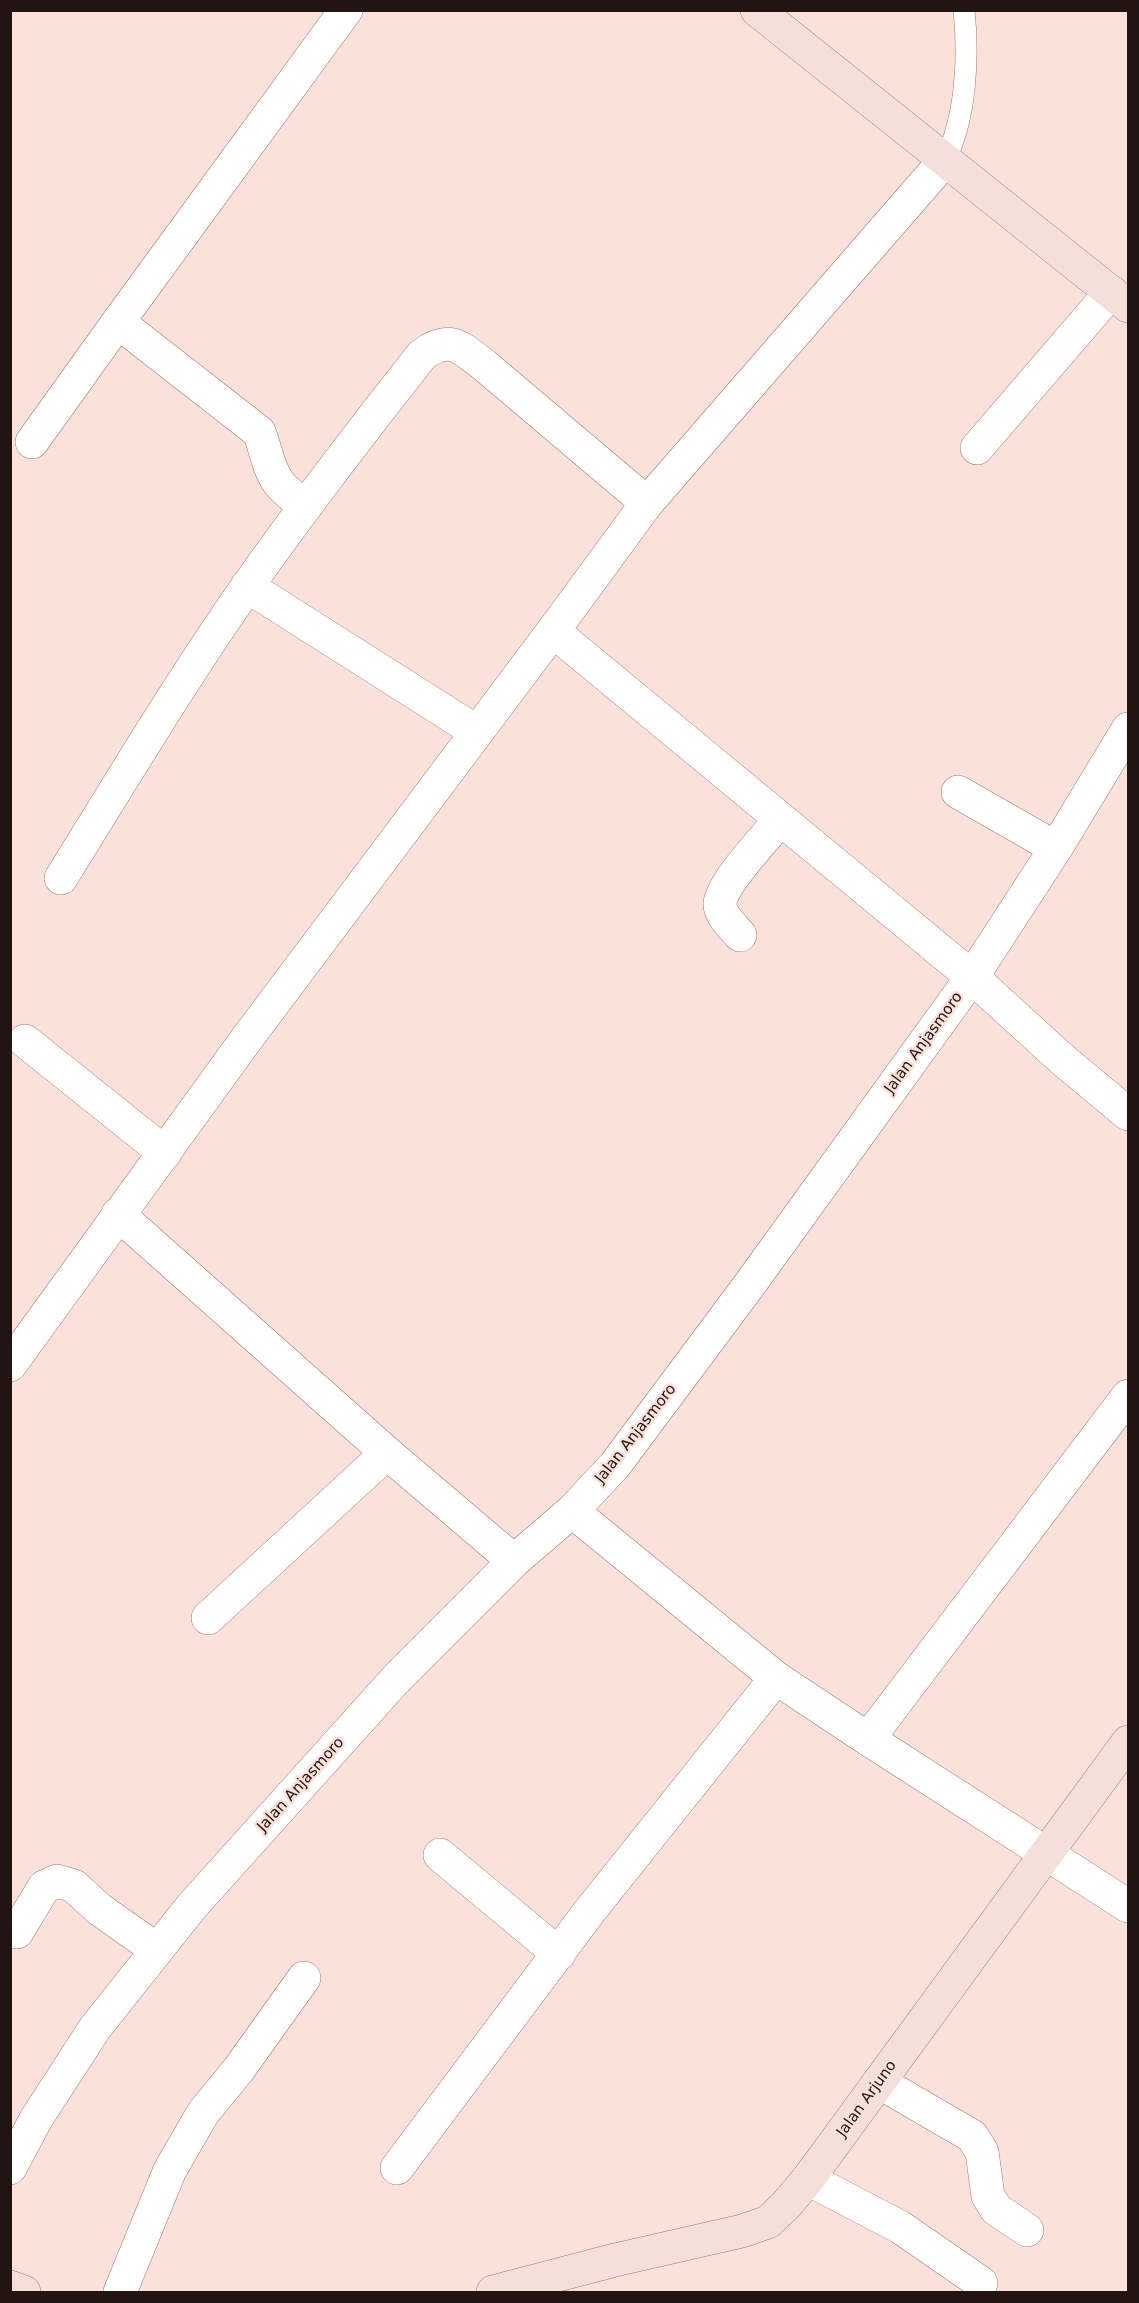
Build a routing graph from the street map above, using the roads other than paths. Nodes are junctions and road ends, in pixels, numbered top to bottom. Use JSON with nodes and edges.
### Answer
{"nodes":[{"id":1,"x":346,"y":10,"type":"edge"},
{"id":2,"x":757,"y":10,"type":"edge"},
{"id":3,"x":964,"y":10,"type":"edge"},
{"id":4,"x":945,"y":160,"type":"junction"},
{"id":5,"x":1120,"y":299,"type":"edge"},
{"id":6,"x":118,"y":322,"type":"junction"},
{"id":7,"x":32,"y":442,"type":"dead end"},
{"id":8,"x":977,"y":448,"type":"dead end"},
{"id":9,"x":647,"y":502,"type":"junction"},
{"id":10,"x":305,"y":507,"type":"junction"},
{"id":11,"x":247,"y":586,"type":"junction"},
{"id":12,"x":553,"y":631,"type":"junction"},
{"id":13,"x":1128,"y":729,"type":"edge"},
{"id":14,"x":477,"y":732,"type":"junction"},
{"id":15,"x":958,"y":792,"type":"dead end"},
{"id":16,"x":780,"y":820,"type":"junction"},
{"id":17,"x":1056,"y":848,"type":"junction"},
{"id":18,"x":61,"y":878,"type":"dead end"},
{"id":19,"x":740,"y":935,"type":"dead end"},
{"id":20,"x":972,"y":977,"type":"junction"},
{"id":21,"x":25,"y":1041,"type":"dead end"},
{"id":22,"x":1128,"y":1114,"type":"edge"},
{"id":23,"x":165,"y":1153,"type":"junction"},
{"id":24,"x":118,"y":1214,"type":"junction"},
{"id":25,"x":10,"y":1365,"type":"edge"},
{"id":26,"x":1128,"y":1396,"type":"edge"},
{"id":27,"x":387,"y":1453,"type":"junction"},
{"id":28,"x":572,"y":1511,"type":"junction"},
{"id":29,"x":514,"y":1561,"type":"junction"},
{"id":30,"x":208,"y":1618,"type":"dead end"},
{"id":31,"x":777,"y":1677,"type":"junction"},
{"id":32,"x":868,"y":1739,"type":"junction"},
{"id":33,"x":1128,"y":1742,"type":"edge"},
{"id":34,"x":1048,"y":1854,"type":"junction"},
{"id":35,"x":440,"y":1855,"type":"dead end"},
{"id":36,"x":1128,"y":1906,"type":"edge"},
{"id":37,"x":16,"y":1932,"type":"dead end"},
{"id":38,"x":157,"y":1950,"type":"junction"},
{"id":39,"x":559,"y":1954,"type":"junction"},
{"id":40,"x":304,"y":1978,"type":"dead end"},
{"id":41,"x":879,"y":2082,"type":"junction"},
{"id":42,"x":10,"y":2168,"type":"edge"},
{"id":43,"x":397,"y":2168,"type":"dead end"},
{"id":44,"x":808,"y":2179,"type":"junction"},
{"id":45,"x":1027,"y":2230,"type":"dead end"},
{"id":46,"x":981,"y":2283,"type":"dead end"},
{"id":47,"x":10,"y":2287,"type":"edge"},
{"id":48,"x":24,"y":2292,"type":"edge"},
{"id":49,"x":120,"y":2292,"type":"edge"},
{"id":50,"x":493,"y":2292,"type":"edge"}],
"edges":[{"from":1,"to":6,"type":"street"},
{"from":2,"to":4,"type":"street"},
{"from":3,"to":4,"type":"lane"},
{"from":4,"to":5,"type":"street"},
{"from":4,"to":9,"type":"street"},
{"from":5,"to":8,"type":"street"},
{"from":6,"to":7,"type":"street"},
{"from":6,"to":10,"type":"street"},
{"from":9,"to":10,"type":"street"},
{"from":9,"to":12,"type":"street"},
{"from":10,"to":11,"type":"street"},
{"from":11,"to":14,"type":"street"},
{"from":11,"to":18,"type":"street"},
{"from":12,"to":14,"type":"street"},
{"from":12,"to":16,"type":"street"},
{"from":13,"to":17,"type":"street","name":"Jalan Anjasmoro"},
{"from":14,"to":23,"type":"street"},
{"from":15,"to":17,"type":"street"},
{"from":16,"to":19,"type":"street"},
{"from":16,"to":20,"type":"street"},
{"from":17,"to":20,"type":"street","name":"Jalan Anjasmoro"},
{"from":20,"to":22,"type":"street"},
{"from":20,"to":28,"type":"street","name":"Jalan Anjasmoro"},
{"from":21,"to":23,"type":"street"},
{"from":23,"to":24,"type":"street"},
{"from":24,"to":25,"type":"street"},
{"from":24,"to":27,"type":"street"},
{"from":26,"to":32,"type":"street"},
{"from":27,"to":29,"type":"street"},
{"from":27,"to":30,"type":"street"},
{"from":28,"to":29,"type":"street","name":"Jalan Anjasmoro"},
{"from":28,"to":31,"type":"street"},
{"from":29,"to":38,"type":"street","name":"Jalan Anjasmoro"},
{"from":31,"to":32,"type":"street"},
{"from":31,"to":39,"type":"street"},
{"from":32,"to":34,"type":"street"},
{"from":33,"to":34,"type":"street","name":"Jalan Arjuno"},
{"from":34,"to":36,"type":"street"},
{"from":34,"to":41,"type":"street","name":"Jalan Arjuno"},
{"from":35,"to":39,"type":"street"},
{"from":37,"to":38,"type":"street"},
{"from":38,"to":42,"type":"street","name":"Jalan Anjasmoro"},
{"from":39,"to":43,"type":"street"},
{"from":40,"to":49,"type":"street"},
{"from":41,"to":44,"type":"street","name":"Jalan Arjuno"},
{"from":41,"to":45,"type":"street"},
{"from":44,"to":46,"type":"street"},
{"from":44,"to":50,"type":"street","name":"Jalan Arjuno"},
{"from":47,"to":48,"type":"street"}]}
